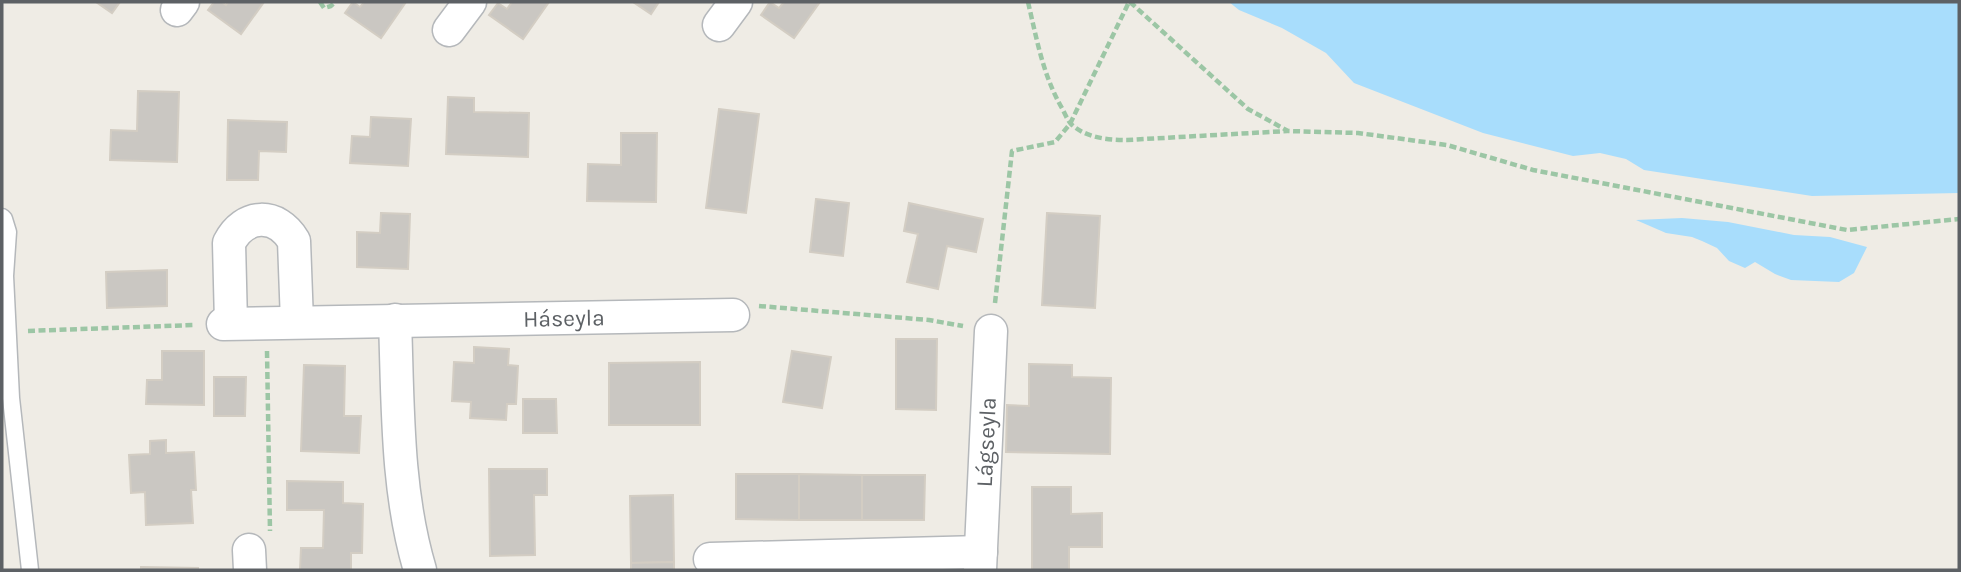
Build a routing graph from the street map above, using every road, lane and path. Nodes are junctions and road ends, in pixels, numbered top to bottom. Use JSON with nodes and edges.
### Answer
{"nodes":[{"id":1,"x":320,"y":2,"type":"edge"},
{"id":2,"x":335,"y":2,"type":"edge"},
{"id":3,"x":470,"y":2,"type":"edge"},
{"id":4,"x":1028,"y":2,"type":"edge"},
{"id":5,"x":1130,"y":2,"type":"edge"},
{"id":6,"x":449,"y":30,"type":"dead end"},
{"id":7,"x":1070,"y":124,"type":"junction"},
{"id":8,"x":1288,"y":131,"type":"junction"},
{"id":9,"x":2,"y":217,"type":"edge"},
{"id":10,"x":1959,"y":219,"type":"edge"},
{"id":11,"x":733,"y":314,"type":"joint"},
{"id":12,"x":395,"y":320,"type":"junction"},
{"id":13,"x":282,"y":322,"type":"junction"},
{"id":14,"x":227,"y":323,"type":"junction"},
{"id":15,"x":991,"y":331,"type":"junction"},
{"id":16,"x":8,"y":332,"type":"junction"},
{"id":17,"x":709,"y":559,"type":"dead end"},
{"id":18,"x":249,"y":560,"type":"edge"},
{"id":19,"x":981,"y":561,"type":"edge"},
{"id":20,"x":30,"y":570,"type":"edge"},
{"id":21,"x":420,"y":570,"type":"edge"}],
"edges":[{"from":1,"to":2,"type":"path"},
{"from":3,"to":6,"type":"street"},
{"from":4,"to":7,"type":"path"},
{"from":5,"to":7,"type":"path"},
{"from":5,"to":8,"type":"path"},
{"from":7,"to":8,"type":"path"},
{"from":7,"to":15,"type":"path"},
{"from":8,"to":10,"type":"path"},
{"from":9,"to":16,"type":"lane"},
{"from":11,"to":12,"type":"street","name":"Háseyla"},
{"from":11,"to":15,"type":"path"},
{"from":12,"to":13,"type":"street","name":"Háseyla"},
{"from":12,"to":21,"type":"street"},
{"from":13,"to":14,"type":"street","name":"Háseyla"},
{"from":13,"to":14,"type":"street"},
{"from":13,"to":18,"type":"path"},
{"from":14,"to":16,"type":"path"},
{"from":15,"to":19,"type":"street","name":"Lágseyla"},
{"from":16,"to":20,"type":"lane"},
{"from":17,"to":19,"type":"street","name":"Lágseyla"}]}
